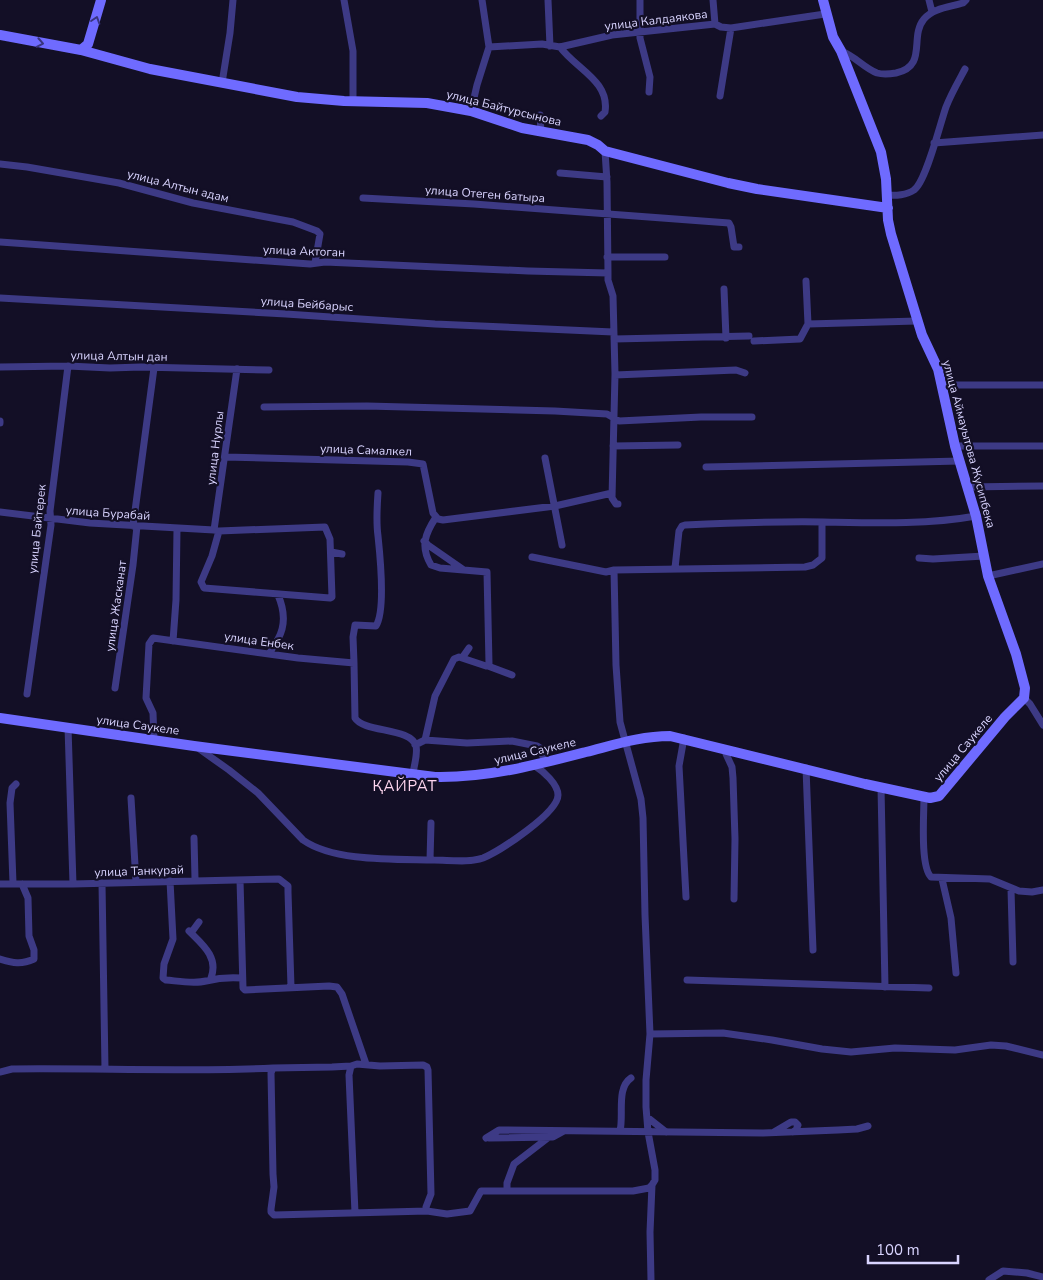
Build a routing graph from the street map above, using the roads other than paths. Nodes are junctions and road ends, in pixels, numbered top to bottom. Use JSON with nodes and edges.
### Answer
{"nodes":[{"id":1,"x":101,"y":0,"type":"edge"},
{"id":2,"x":233,"y":0,"type":"edge"},
{"id":3,"x":344,"y":0,"type":"edge"},
{"id":4,"x":482,"y":0,"type":"edge"},
{"id":5,"x":548,"y":0,"type":"edge"},
{"id":6,"x":640,"y":0,"type":"edge"},
{"id":7,"x":713,"y":0,"type":"edge"},
{"id":8,"x":823,"y":0,"type":"edge"},
{"id":9,"x":929,"y":0,"type":"edge"},
{"id":10,"x":966,"y":0,"type":"edge"},
{"id":11,"x":932,"y":12,"type":"junction"},
{"id":12,"x":825,"y":14,"type":"junction"},
{"id":13,"x":715,"y":24,"type":"junction"},
{"id":14,"x":731,"y":28,"type":"junction"},
{"id":15,"x":642,"y":32,"type":"junction"},
{"id":16,"x":0,"y":35,"type":"edge"},
{"id":17,"x":90,"y":39,"type":"junction"},
{"id":18,"x":550,"y":46,"type":"junction"},
{"id":19,"x":489,"y":47,"type":"junction"},
{"id":20,"x":560,"y":47,"type":"junction"},
{"id":21,"x":81,"y":50,"type":"junction"},
{"id":22,"x":841,"y":51,"type":"junction"},
{"id":23,"x":94,"y":54,"type":"junction"},
{"id":24,"x":965,"y":69,"type":"dead end"},
{"id":25,"x":222,"y":83,"type":"junction"},
{"id":26,"x":649,"y":92,"type":"dead end"},
{"id":27,"x":720,"y":96,"type":"dead end"},
{"id":28,"x":353,"y":101,"type":"junction"},
{"id":29,"x":471,"y":111,"type":"junction"},
{"id":30,"x":540,"y":115,"type":"dead end"},
{"id":31,"x":601,"y":116,"type":"dead end"},
{"id":32,"x":541,"y":132,"type":"junction"},
{"id":33,"x":1043,"y":135,"type":"edge"},
{"id":34,"x":934,"y":143,"type":"junction"},
{"id":35,"x":605,"y":151,"type":"junction"},
{"id":36,"x":0,"y":164,"type":"edge"},
{"id":37,"x":560,"y":173,"type":"dead end"},
{"id":38,"x":607,"y":177,"type":"junction"},
{"id":39,"x":888,"y":195,"type":"junction"},
{"id":40,"x":363,"y":198,"type":"dead end"},
{"id":41,"x":888,"y":208,"type":"junction"},
{"id":42,"x":606,"y":214,"type":"junction"},
{"id":43,"x":0,"y":242,"type":"edge"},
{"id":44,"x":739,"y":247,"type":"dead end"},
{"id":45,"x":665,"y":256,"type":"dead end"},
{"id":46,"x":607,"y":257,"type":"junction"},
{"id":47,"x":315,"y":263,"type":"junction"},
{"id":48,"x":608,"y":273,"type":"junction"},
{"id":49,"x":806,"y":281,"type":"dead end"},
{"id":50,"x":724,"y":289,"type":"dead end"},
{"id":51,"x":0,"y":298,"type":"edge"},
{"id":52,"x":917,"y":321,"type":"junction"},
{"id":53,"x":808,"y":324,"type":"junction"},
{"id":54,"x":614,"y":335,"type":"junction"},
{"id":55,"x":726,"y":338,"type":"junction"},
{"id":56,"x":68,"y":366,"type":"junction"},
{"id":57,"x":0,"y":367,"type":"edge"},
{"id":58,"x":154,"y":368,"type":"junction"},
{"id":59,"x":237,"y":369,"type":"junction"},
{"id":60,"x":269,"y":370,"type":"dead end"},
{"id":61,"x":745,"y":373,"type":"dead end"},
{"id":62,"x":615,"y":375,"type":"junction"},
{"id":63,"x":942,"y":385,"type":"junction"},
{"id":64,"x":1043,"y":385,"type":"edge"},
{"id":65,"x":264,"y":407,"type":"dead end"},
{"id":66,"x":752,"y":417,"type":"dead end"},
{"id":67,"x":614,"y":418,"type":"junction"},
{"id":68,"x":678,"y":445,"type":"dead end"},
{"id":69,"x":613,"y":446,"type":"junction"},
{"id":70,"x":955,"y":446,"type":"junction"},
{"id":71,"x":1043,"y":446,"type":"edge"},
{"id":72,"x":225,"y":457,"type":"junction"},
{"id":73,"x":545,"y":458,"type":"dead end"},
{"id":74,"x":960,"y":462,"type":"junction"},
{"id":75,"x":706,"y":467,"type":"dead end"},
{"id":76,"x":1043,"y":486,"type":"edge"},
{"id":77,"x":968,"y":487,"type":"junction"},
{"id":78,"x":378,"y":493,"type":"dead end"},
{"id":79,"x":612,"y":493,"type":"junction"},
{"id":80,"x":618,"y":504,"type":"dead end"},
{"id":81,"x":555,"y":506,"type":"junction"},
{"id":82,"x":0,"y":512,"type":"edge"},
{"id":83,"x":976,"y":516,"type":"junction"},
{"id":84,"x":436,"y":517,"type":"junction"},
{"id":85,"x":51,"y":519,"type":"junction"},
{"id":86,"x":822,"y":522,"type":"junction"},
{"id":87,"x":135,"y":526,"type":"junction"},
{"id":88,"x":177,"y":528,"type":"junction"},
{"id":89,"x":217,"y":530,"type":"junction"},
{"id":90,"x":424,"y":541,"type":"junction"},
{"id":91,"x":562,"y":545,"type":"dead end"},
{"id":92,"x":331,"y":552,"type":"junction"},
{"id":93,"x":342,"y":554,"type":"dead end"},
{"id":94,"x":984,"y":556,"type":"junction"},
{"id":95,"x":532,"y":557,"type":"dead end"},
{"id":96,"x":919,"y":558,"type":"dead end"},
{"id":97,"x":1043,"y":564,"type":"edge"},
{"id":98,"x":675,"y":568,"type":"junction"},
{"id":99,"x":464,"y":570,"type":"junction"},
{"id":100,"x":614,"y":570,"type":"junction"},
{"id":101,"x":988,"y":576,"type":"junction"},
{"id":102,"x":278,"y":595,"type":"junction"},
{"id":103,"x":173,"y":640,"type":"junction"},
{"id":104,"x":469,"y":648,"type":"dead end"},
{"id":105,"x":270,"y":653,"type":"junction"},
{"id":106,"x":462,"y":658,"type":"junction"},
{"id":107,"x":354,"y":663,"type":"junction"},
{"id":108,"x":488,"y":666,"type":"junction"},
{"id":109,"x":512,"y":675,"type":"dead end"},
{"id":110,"x":115,"y":688,"type":"dead end"},
{"id":111,"x":27,"y":694,"type":"dead end"},
{"id":112,"x":1024,"y":698,"type":"junction"},
{"id":113,"x":0,"y":718,"type":"edge"},
{"id":114,"x":1043,"y":725,"type":"edge"},
{"id":115,"x":68,"y":728,"type":"junction"},
{"id":116,"x":684,"y":738,"type":"junction"},
{"id":117,"x":154,"y":740,"type":"junction"},
{"id":118,"x":425,"y":740,"type":"junction"},
{"id":119,"x":624,"y":742,"type":"junction"},
{"id":120,"x":415,"y":745,"type":"junction"},
{"id":121,"x":194,"y":746,"type":"junction"},
{"id":122,"x":727,"y":750,"type":"junction"},
{"id":123,"x":540,"y":764,"type":"junction"},
{"id":124,"x":806,"y":768,"type":"junction"},
{"id":125,"x":413,"y":774,"type":"junction"},
{"id":126,"x":16,"y":784,"type":"dead end"},
{"id":127,"x":881,"y":787,"type":"junction"},
{"id":128,"x":924,"y":797,"type":"junction"},
{"id":129,"x":131,"y":798,"type":"dead end"},
{"id":130,"x":431,"y":823,"type":"dead end"},
{"id":131,"x":194,"y":838,"type":"dead end"},
{"id":132,"x":430,"y":860,"type":"junction"},
{"id":133,"x":942,"y":879,"type":"junction"},
{"id":134,"x":240,"y":880,"type":"junction"},
{"id":135,"x":170,"y":881,"type":"junction"},
{"id":136,"x":193,"y":881,"type":"junction"},
{"id":137,"x":136,"y":882,"type":"junction"},
{"id":138,"x":102,"y":883,"type":"junction"},
{"id":139,"x":0,"y":884,"type":"edge"},
{"id":140,"x":13,"y":884,"type":"junction"},
{"id":141,"x":22,"y":884,"type":"junction"},
{"id":142,"x":73,"y":884,"type":"junction"},
{"id":143,"x":1011,"y":889,"type":"junction"},
{"id":144,"x":1043,"y":890,"type":"edge"},
{"id":145,"x":686,"y":897,"type":"dead end"},
{"id":146,"x":734,"y":899,"type":"dead end"},
{"id":147,"x":199,"y":922,"type":"dead end"},
{"id":148,"x":813,"y":950,"type":"dead end"},
{"id":149,"x":0,"y":959,"type":"edge"},
{"id":150,"x":1014,"y":962,"type":"dead end"},
{"id":151,"x":956,"y":973,"type":"dead end"},
{"id":152,"x":211,"y":978,"type":"junction"},
{"id":153,"x":242,"y":978,"type":"junction"},
{"id":154,"x":687,"y":980,"type":"dead end"},
{"id":155,"x":291,"y":987,"type":"junction"},
{"id":156,"x":885,"y":987,"type":"junction"},
{"id":157,"x":929,"y":988,"type":"dead end"},
{"id":158,"x":650,"y":1034,"type":"junction"},
{"id":159,"x":1043,"y":1055,"type":"edge"},
{"id":160,"x":363,"y":1056,"type":"junction"},
{"id":161,"x":366,"y":1064,"type":"junction"},
{"id":162,"x":354,"y":1065,"type":"junction"},
{"id":163,"x":105,"y":1068,"type":"junction"},
{"id":164,"x":273,"y":1068,"type":"junction"},
{"id":165,"x":0,"y":1072,"type":"edge"},
{"id":166,"x":631,"y":1078,"type":"dead end"},
{"id":167,"x":647,"y":1117,"type":"junction"},
{"id":168,"x":868,"y":1126,"type":"dead end"},
{"id":169,"x":565,"y":1130,"type":"junction"},
{"id":170,"x":620,"y":1131,"type":"junction"},
{"id":171,"x":648,"y":1132,"type":"junction"},
{"id":172,"x":666,"y":1132,"type":"junction"},
{"id":173,"x":550,"y":1137,"type":"junction"},
{"id":174,"x":652,"y":1185,"type":"junction"},
{"id":175,"x":507,"y":1191,"type":"junction"},
{"id":176,"x":427,"y":1211,"type":"junction"},
{"id":177,"x":355,"y":1213,"type":"junction"},
{"id":178,"x":1043,"y":1277,"type":"edge"},
{"id":179,"x":651,"y":1280,"type":"edge"},
{"id":180,"x":989,"y":1280,"type":"edge"}],
"edges":[{"from":17,"to":1,"type":"street","one_way":true},
{"from":2,"to":25,"type":"street"},
{"from":3,"to":28,"type":"street"},
{"from":4,"to":19,"type":"street"},
{"from":5,"to":18,"type":"street"},
{"from":6,"to":15,"type":"street"},
{"from":7,"to":13,"type":"street"},
{"from":8,"to":12,"type":"street","name":"улица Аймауытова Жусипбека"},
{"from":9,"to":11,"type":"street"},
{"from":10,"to":11,"type":"street"},
{"from":11,"to":22,"type":"street"},
{"from":12,"to":14,"type":"street","name":"улица Калдаякова"},
{"from":12,"to":22,"type":"street","name":"улица Аймауытова Жусипбека"},
{"from":13,"to":14,"type":"street","name":"улица Калдаякова"},
{"from":13,"to":15,"type":"street","name":"улица Калдаякова"},
{"from":14,"to":27,"type":"street"},
{"from":15,"to":20,"type":"street","name":"улица Калдаякова"},
{"from":15,"to":26,"type":"street"},
{"from":16,"to":21,"type":"street","name":"улица Байтурсынова","one_way":true},
{"from":17,"to":21,"type":"street"},
{"from":17,"to":23,"type":"street"},
{"from":18,"to":19,"type":"street","name":"улица Калдаякова"},
{"from":18,"to":20,"type":"street","name":"улица Калдаякова"},
{"from":19,"to":29,"type":"street"},
{"from":20,"to":31,"type":"street"},
{"from":21,"to":23,"type":"street","name":"улица Байтурсынова"},
{"from":22,"to":39,"type":"street","name":"улица Аймауытова Жусипбека"},
{"from":23,"to":25,"type":"street","name":"улица Байтурсынова"},
{"from":24,"to":34,"type":"street"},
{"from":25,"to":28,"type":"street","name":"улица Байтурсынова"},
{"from":28,"to":29,"type":"street","name":"улица Байтурсынова"},
{"from":29,"to":32,"type":"street","name":"улица Байтурсынова"},
{"from":30,"to":32,"type":"street"},
{"from":32,"to":35,"type":"street","name":"улица Байтурсынова"},
{"from":33,"to":34,"type":"street"},
{"from":34,"to":39,"type":"street"},
{"from":35,"to":38,"type":"street"},
{"from":35,"to":41,"type":"street","name":"улица Байтурсынова"},
{"from":36,"to":47,"type":"street","name":"улица Алтын адам"},
{"from":37,"to":38,"type":"street"},
{"from":38,"to":42,"type":"street"},
{"from":39,"to":41,"type":"street","name":"улица Аймауытова Жусипбека"},
{"from":40,"to":42,"type":"street","name":"улица Отеген батыра"},
{"from":41,"to":52,"type":"street","name":"улица Аймауытова Жусипбека"},
{"from":42,"to":44,"type":"street","name":"улица Отеген батыра"},
{"from":42,"to":46,"type":"street"},
{"from":43,"to":47,"type":"street","name":"улица Актоган"},
{"from":45,"to":46,"type":"street"},
{"from":46,"to":48,"type":"street"},
{"from":47,"to":48,"type":"street","name":"улица Актоган"},
{"from":48,"to":54,"type":"street"},
{"from":49,"to":53,"type":"street"},
{"from":50,"to":55,"type":"street"},
{"from":51,"to":54,"type":"street","name":"улица Бейбарыс"},
{"from":52,"to":53,"type":"street"},
{"from":52,"to":63,"type":"street","name":"улица Аймауытова Жусипбека"},
{"from":53,"to":55,"type":"street","name":"улица Бейбарыс"},
{"from":54,"to":55,"type":"street","name":"улица Бейбарыс"},
{"from":54,"to":62,"type":"street"},
{"from":56,"to":57,"type":"street","name":"улица Алтын дан"},
{"from":56,"to":58,"type":"street","name":"улица Алтын дан"},
{"from":56,"to":85,"type":"street","name":"улица Байтерек"},
{"from":58,"to":59,"type":"street","name":"улица Алтын дан"},
{"from":58,"to":87,"type":"street","name":"улица Жасканат"},
{"from":59,"to":60,"type":"street","name":"улица Алтын дан"},
{"from":59,"to":72,"type":"street","name":"улица Нурлы"},
{"from":61,"to":62,"type":"street"},
{"from":62,"to":67,"type":"street"},
{"from":63,"to":64,"type":"street"},
{"from":63,"to":70,"type":"street","name":"улица Аймауытова Жусипбека"},
{"from":65,"to":67,"type":"street"},
{"from":66,"to":67,"type":"street"},
{"from":67,"to":69,"type":"street"},
{"from":68,"to":69,"type":"street"},
{"from":69,"to":79,"type":"street"},
{"from":70,"to":71,"type":"street"},
{"from":70,"to":74,"type":"street","name":"улица Аймауытова Жусипбека"},
{"from":72,"to":84,"type":"street","name":"улица Самалкел"},
{"from":72,"to":89,"type":"street","name":"улица Нурлы"},
{"from":73,"to":81,"type":"street"},
{"from":74,"to":75,"type":"street"},
{"from":74,"to":77,"type":"street","name":"улица Аймауытова Жусипбека"},
{"from":76,"to":77,"type":"street"},
{"from":77,"to":83,"type":"street","name":"улица Аймауытова Жусипбека"},
{"from":78,"to":107,"type":"street"},
{"from":79,"to":80,"type":"street"},
{"from":79,"to":81,"type":"street"},
{"from":81,"to":84,"type":"street"},
{"from":81,"to":91,"type":"street"},
{"from":82,"to":85,"type":"street","name":"улица Бурабай"},
{"from":83,"to":86,"type":"street"},
{"from":83,"to":94,"type":"street","name":"улица Аймауытова Жусипбека"},
{"from":84,"to":90,"type":"street"},
{"from":85,"to":87,"type":"street","name":"улица Бурабай"},
{"from":85,"to":111,"type":"street","name":"улица Байтерек"},
{"from":86,"to":98,"type":"street"},
{"from":86,"to":98,"type":"street"},
{"from":87,"to":88,"type":"street","name":"улица Бурабай"},
{"from":87,"to":110,"type":"street","name":"улица Жасканат"},
{"from":88,"to":89,"type":"street","name":"улица Бурабай"},
{"from":88,"to":103,"type":"street"},
{"from":89,"to":92,"type":"street","name":"улица Бурабай"},
{"from":89,"to":102,"type":"street","name":"улица Нурлы"},
{"from":90,"to":99,"type":"street"},
{"from":90,"to":99,"type":"street"},
{"from":92,"to":93,"type":"street"},
{"from":92,"to":102,"type":"street"},
{"from":94,"to":96,"type":"street"},
{"from":94,"to":101,"type":"street","name":"улица Аймауытова Жусипбека"},
{"from":95,"to":100,"type":"street"},
{"from":97,"to":101,"type":"street"},
{"from":98,"to":100,"type":"street"},
{"from":99,"to":108,"type":"street"},
{"from":100,"to":119,"type":"street"},
{"from":101,"to":112,"type":"street","name":"улица Аймауытова Жусипбека"},
{"from":102,"to":105,"type":"street"},
{"from":103,"to":105,"type":"street","name":"улица Енбек"},
{"from":103,"to":117,"type":"street","name":"улица Енбек"},
{"from":104,"to":106,"type":"street"},
{"from":105,"to":107,"type":"street","name":"улица Енбек"},
{"from":106,"to":108,"type":"street"},
{"from":106,"to":118,"type":"street"},
{"from":107,"to":120,"type":"street"},
{"from":108,"to":109,"type":"street"},
{"from":112,"to":114,"type":"street"},
{"from":112,"to":128,"type":"street","name":"улица Саукеле"},
{"from":113,"to":115,"type":"street","name":"улица Саукеле"},
{"from":115,"to":117,"type":"street","name":"улица Саукеле"},
{"from":115,"to":142,"type":"street"},
{"from":116,"to":119,"type":"street","name":"улица Саукеле"},
{"from":116,"to":122,"type":"street","name":"улица Саукеле"},
{"from":116,"to":145,"type":"street"},
{"from":117,"to":121,"type":"street","name":"улица Саукеле"},
{"from":118,"to":120,"type":"street"},
{"from":118,"to":123,"type":"street"},
{"from":119,"to":123,"type":"street","name":"улица Саукеле"},
{"from":119,"to":158,"type":"street"},
{"from":120,"to":125,"type":"street"},
{"from":121,"to":125,"type":"street","name":"улица Саукеле"},
{"from":121,"to":132,"type":"street"},
{"from":122,"to":124,"type":"street","name":"улица Саукеле"},
{"from":122,"to":146,"type":"street"},
{"from":123,"to":125,"type":"street","name":"улица Саукеле"},
{"from":123,"to":132,"type":"street"},
{"from":124,"to":127,"type":"street","name":"улица Саукеле"},
{"from":124,"to":148,"type":"street"},
{"from":126,"to":140,"type":"street"},
{"from":127,"to":128,"type":"street","name":"улица Саукеле"},
{"from":127,"to":156,"type":"street"},
{"from":128,"to":133,"type":"street"},
{"from":129,"to":137,"type":"street"},
{"from":130,"to":132,"type":"street"},
{"from":131,"to":136,"type":"street"},
{"from":133,"to":143,"type":"street"},
{"from":133,"to":151,"type":"street"},
{"from":134,"to":136,"type":"street","name":"улица Танкурай"},
{"from":134,"to":153,"type":"street"},
{"from":134,"to":155,"type":"street","name":"улица Танкурай"},
{"from":135,"to":136,"type":"street","name":"улица Танкурай"},
{"from":135,"to":137,"type":"street","name":"улица Танкурай"},
{"from":135,"to":152,"type":"street"},
{"from":137,"to":138,"type":"street","name":"улица Танкурай"},
{"from":138,"to":142,"type":"street","name":"улица Танкурай"},
{"from":138,"to":163,"type":"street"},
{"from":139,"to":140,"type":"street","name":"улица Танкурай"},
{"from":140,"to":141,"type":"street","name":"улица Танкурай"},
{"from":141,"to":142,"type":"street","name":"улица Танкурай"},
{"from":141,"to":149,"type":"street"},
{"from":143,"to":144,"type":"street"},
{"from":143,"to":150,"type":"street"},
{"from":147,"to":152,"type":"street"},
{"from":152,"to":153,"type":"street"},
{"from":153,"to":155,"type":"street"},
{"from":154,"to":156,"type":"street"},
{"from":155,"to":160,"type":"street"},
{"from":156,"to":157,"type":"street"},
{"from":158,"to":159,"type":"street"},
{"from":158,"to":167,"type":"street"},
{"from":160,"to":161,"type":"street"},
{"from":160,"to":162,"type":"street"},
{"from":161,"to":162,"type":"street"},
{"from":161,"to":176,"type":"street"},
{"from":162,"to":164,"type":"street"},
{"from":162,"to":177,"type":"street"},
{"from":163,"to":164,"type":"street"},
{"from":163,"to":165,"type":"street"},
{"from":164,"to":177,"type":"street"},
{"from":166,"to":170,"type":"street"},
{"from":167,"to":171,"type":"street"},
{"from":167,"to":172,"type":"street"},
{"from":168,"to":172,"type":"street"},
{"from":169,"to":170,"type":"street"},
{"from":169,"to":173,"type":"street"},
{"from":169,"to":173,"type":"street"},
{"from":170,"to":171,"type":"street"},
{"from":171,"to":172,"type":"street"},
{"from":171,"to":174,"type":"street"},
{"from":173,"to":175,"type":"street"},
{"from":174,"to":175,"type":"street"},
{"from":174,"to":179,"type":"street"},
{"from":175,"to":176,"type":"street"},
{"from":176,"to":177,"type":"street"},
{"from":178,"to":180,"type":"street"}]}
